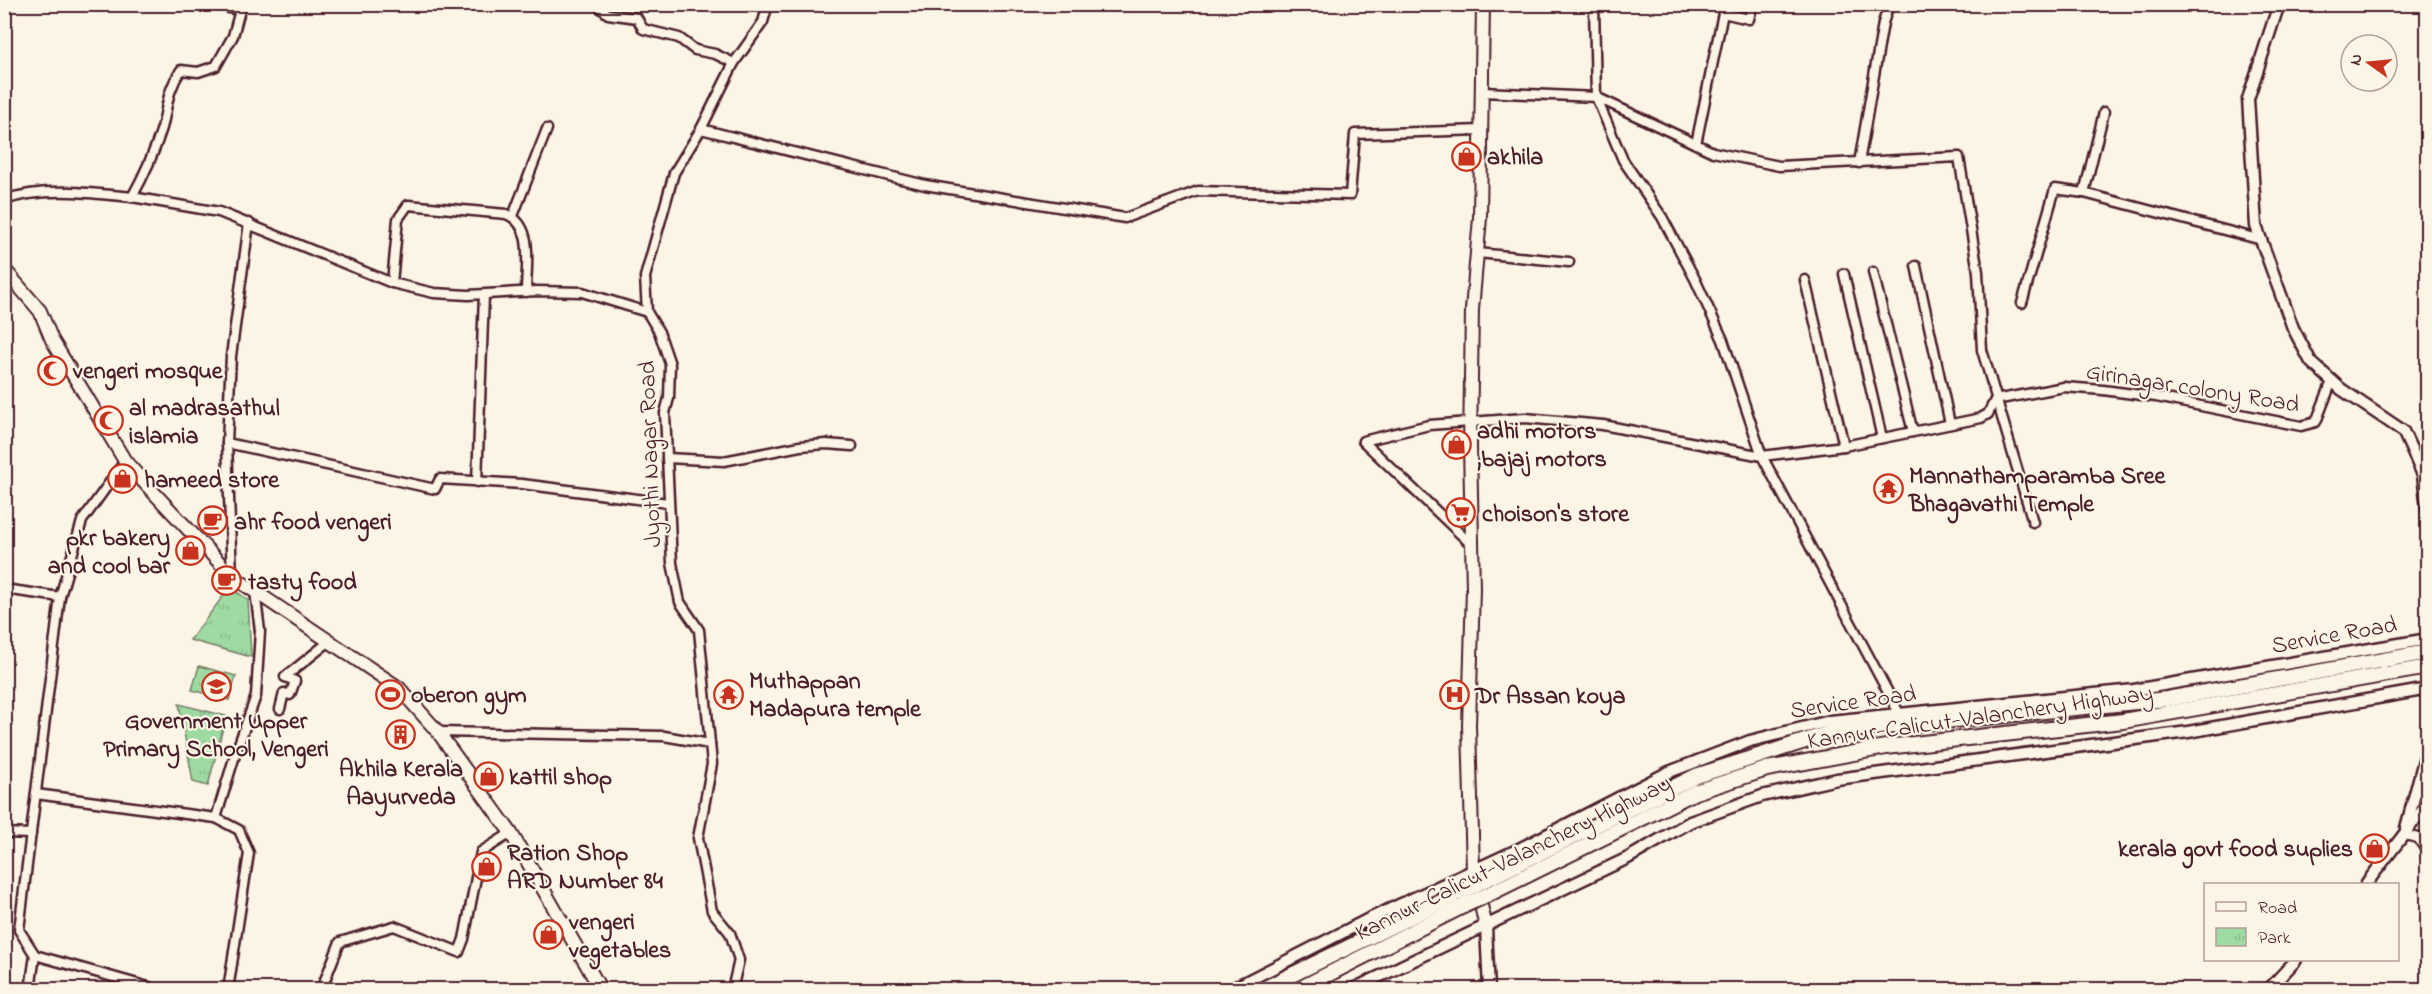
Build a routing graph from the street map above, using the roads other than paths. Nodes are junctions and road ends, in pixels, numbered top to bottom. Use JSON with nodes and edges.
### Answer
{"nodes":[{"id":1,"x":228,"y":4,"type":"edge"},
{"id":2,"x":596,"y":4,"type":"edge"},
{"id":3,"x":768,"y":4,"type":"edge"},
{"id":4,"x":1483,"y":4,"type":"edge"},
{"id":5,"x":1594,"y":4,"type":"edge"},
{"id":6,"x":1753,"y":4,"type":"edge"},
{"id":7,"x":1889,"y":4,"type":"edge"},
{"id":8,"x":2278,"y":4,"type":"edge"},
{"id":9,"x":734,"y":63,"type":"junction"},
{"id":10,"x":1482,"y":92,"type":"junction"},
{"id":11,"x":1596,"y":97,"type":"junction"},
{"id":12,"x":2104,"y":112,"type":"dead end"},
{"id":13,"x":547,"y":129,"type":"dead end"},
{"id":14,"x":701,"y":129,"type":"junction"},
{"id":15,"x":1482,"y":130,"type":"junction"},
{"id":16,"x":1696,"y":144,"type":"junction"},
{"id":17,"x":1859,"y":163,"type":"junction"},
{"id":18,"x":2084,"y":193,"type":"junction"},
{"id":19,"x":132,"y":197,"type":"junction"},
{"id":20,"x":4,"y":200,"type":"edge"},
{"id":21,"x":513,"y":216,"type":"junction"},
{"id":22,"x":249,"y":223,"type":"junction"},
{"id":23,"x":2262,"y":240,"type":"junction"},
{"id":24,"x":1478,"y":253,"type":"junction"},
{"id":25,"x":1569,"y":262,"type":"dead end"},
{"id":26,"x":1916,"y":266,"type":"dead end"},
{"id":27,"x":4,"y":269,"type":"edge"},
{"id":28,"x":1873,"y":272,"type":"dead end"},
{"id":29,"x":1844,"y":274,"type":"dead end"},
{"id":30,"x":1804,"y":280,"type":"dead end"},
{"id":31,"x":392,"y":283,"type":"junction"},
{"id":32,"x":526,"y":292,"type":"junction"},
{"id":33,"x":484,"y":295,"type":"junction"},
{"id":34,"x":2022,"y":303,"type":"dead end"},
{"id":35,"x":647,"y":312,"type":"junction"},
{"id":36,"x":2332,"y":381,"type":"junction"},
{"id":37,"x":1995,"y":400,"type":"junction"},
{"id":38,"x":1470,"y":423,"type":"junction"},
{"id":39,"x":1950,"y":424,"type":"junction"},
{"id":40,"x":1913,"y":432,"type":"junction"},
{"id":41,"x":1882,"y":438,"type":"junction"},
{"id":42,"x":227,"y":443,"type":"junction"},
{"id":43,"x":852,"y":446,"type":"dead end"},
{"id":44,"x":1844,"y":446,"type":"junction"},
{"id":45,"x":1762,"y":456,"type":"junction"},
{"id":46,"x":667,"y":458,"type":"junction"},
{"id":47,"x":125,"y":461,"type":"junction"},
{"id":48,"x":2425,"y":472,"type":"edge"},
{"id":49,"x":477,"y":482,"type":"junction"},
{"id":50,"x":668,"y":503,"type":"junction"},
{"id":51,"x":2427,"y":514,"type":"edge"},
{"id":52,"x":2033,"y":522,"type":"dead end"},
{"id":53,"x":1473,"y":547,"type":"junction"},
{"id":54,"x":232,"y":576,"type":"junction"},
{"id":55,"x":4,"y":588,"type":"edge"},
{"id":56,"x":255,"y":591,"type":"junction"},
{"id":57,"x":60,"y":597,"type":"junction"},
{"id":58,"x":2427,"y":639,"type":"edge"},
{"id":59,"x":331,"y":640,"type":"junction"},
{"id":60,"x":2427,"y":652,"type":"edge"},
{"id":61,"x":2427,"y":667,"type":"edge"},
{"id":62,"x":2427,"y":689,"type":"edge"},
{"id":63,"x":280,"y":709,"type":"dead end"},
{"id":64,"x":1899,"y":713,"type":"junction"},
{"id":65,"x":438,"y":732,"type":"junction"},
{"id":66,"x":710,"y":744,"type":"junction"},
{"id":67,"x":2427,"y":744,"type":"edge"},
{"id":68,"x":36,"y":794,"type":"junction"},
{"id":69,"x":2427,"y":802,"type":"edge"},
{"id":70,"x":216,"y":818,"type":"junction"},
{"id":71,"x":4,"y":833,"type":"edge"},
{"id":72,"x":511,"y":833,"type":"junction"},
{"id":73,"x":31,"y":834,"type":"junction"},
{"id":74,"x":2404,"y":835,"type":"junction"},
{"id":75,"x":2423,"y":839,"type":"edge"},
{"id":76,"x":2427,"y":853,"type":"edge"},
{"id":77,"x":1482,"y":881,"type":"junction"},
{"id":78,"x":2368,"y":883,"type":"edge"},
{"id":79,"x":1486,"y":927,"type":"junction"},
{"id":80,"x":35,"y":955,"type":"junction"},
{"id":81,"x":2295,"y":961,"type":"edge"},
{"id":82,"x":30,"y":990,"type":"edge"},
{"id":83,"x":159,"y":990,"type":"edge"},
{"id":84,"x":228,"y":990,"type":"edge"},
{"id":85,"x":321,"y":990,"type":"edge"},
{"id":86,"x":601,"y":990,"type":"edge"},
{"id":87,"x":732,"y":990,"type":"edge"},
{"id":88,"x":1230,"y":990,"type":"edge"},
{"id":89,"x":1261,"y":990,"type":"edge"},
{"id":90,"x":1297,"y":990,"type":"edge"},
{"id":91,"x":1351,"y":990,"type":"edge"},
{"id":92,"x":1489,"y":990,"type":"edge"},
{"id":93,"x":2268,"y":990,"type":"edge"}],
"edges":[{"from":1,"to":19,"type":"street"},
{"from":2,"to":9,"type":"street"},
{"from":3,"to":9,"type":"street","name":"Jyothi Nagar Road"},
{"from":4,"to":10,"type":"main road"},
{"from":5,"to":11,"type":"street"},
{"from":6,"to":16,"type":"street"},
{"from":7,"to":17,"type":"street"},
{"from":8,"to":23,"type":"street"},
{"from":9,"to":14,"type":"street","name":"Jyothi Nagar Road"},
{"from":10,"to":11,"type":"street"},
{"from":10,"to":15,"type":"main road"},
{"from":11,"to":16,"type":"street"},
{"from":11,"to":45,"type":"street"},
{"from":12,"to":18,"type":"street"},
{"from":13,"to":21,"type":"street"},
{"from":14,"to":15,"type":"street"},
{"from":14,"to":35,"type":"street","name":"Jyothi Nagar Road"},
{"from":15,"to":24,"type":"main road"},
{"from":16,"to":17,"type":"street"},
{"from":17,"to":37,"type":"street"},
{"from":18,"to":23,"type":"street"},
{"from":18,"to":34,"type":"street"},
{"from":19,"to":20,"type":"street"},
{"from":19,"to":22,"type":"street"},
{"from":21,"to":31,"type":"street"},
{"from":21,"to":32,"type":"street"},
{"from":22,"to":31,"type":"street"},
{"from":22,"to":42,"type":"street"},
{"from":23,"to":36,"type":"street"},
{"from":24,"to":25,"type":"street"},
{"from":24,"to":38,"type":"main road"},
{"from":26,"to":39,"type":"street"},
{"from":27,"to":47,"type":"main road"},
{"from":28,"to":40,"type":"street"},
{"from":29,"to":41,"type":"street"},
{"from":30,"to":44,"type":"street"},
{"from":31,"to":33,"type":"street"},
{"from":32,"to":33,"type":"street"},
{"from":32,"to":35,"type":"street"},
{"from":33,"to":49,"type":"street"},
{"from":35,"to":46,"type":"street","name":"Jyothi Nagar Road"},
{"from":36,"to":37,"type":"street","name":"Girinagar colony Road"},
{"from":36,"to":48,"type":"street"},
{"from":37,"to":39,"type":"street"},
{"from":37,"to":52,"type":"street"},
{"from":38,"to":45,"type":"street"},
{"from":38,"to":53,"type":"main road"},
{"from":38,"to":53,"type":"street"},
{"from":39,"to":40,"type":"street"},
{"from":40,"to":41,"type":"street"},
{"from":41,"to":44,"type":"street"},
{"from":42,"to":49,"type":"street"},
{"from":42,"to":54,"type":"street"},
{"from":43,"to":46,"type":"street"},
{"from":44,"to":45,"type":"street"},
{"from":45,"to":64,"type":"street"},
{"from":46,"to":50,"type":"street","name":"Jyothi Nagar Road"},
{"from":47,"to":54,"type":"main road"},
{"from":47,"to":57,"type":"street"},
{"from":48,"to":51,"type":"street"},
{"from":49,"to":50,"type":"street"},
{"from":50,"to":66,"type":"street","name":"Jyothi Nagar Road"},
{"from":53,"to":77,"type":"main road"},
{"from":54,"to":56,"type":"main road"},
{"from":55,"to":57,"type":"street"},
{"from":56,"to":59,"type":"main road"},
{"from":56,"to":70,"type":"street"},
{"from":57,"to":68,"type":"street"},
{"from":58,"to":64,"type":"street","name":"Service Road"},
{"from":59,"to":63,"type":"street"},
{"from":59,"to":65,"type":"main road"},
{"from":60,"to":77,"type":"highway"},
{"from":61,"to":77,"type":"highway","name":"Kannur-Calicut-Valanchery Highway"},
{"from":62,"to":79,"type":"street"},
{"from":64,"to":77,"type":"street","name":"Service Road"},
{"from":65,"to":66,"type":"street"},
{"from":65,"to":72,"type":"main road"},
{"from":66,"to":87,"type":"street","name":"Jyothi Nagar Road"},
{"from":67,"to":74,"type":"street"},
{"from":68,"to":70,"type":"street"},
{"from":68,"to":73,"type":"street"},
{"from":69,"to":74,"type":"street"},
{"from":70,"to":84,"type":"street"},
{"from":71,"to":73,"type":"street"},
{"from":72,"to":85,"type":"street"},
{"from":72,"to":86,"type":"main road"},
{"from":73,"to":80,"type":"street"},
{"from":74,"to":75,"type":"street"},
{"from":74,"to":78,"type":"street"},
{"from":75,"to":76,"type":"street"},
{"from":77,"to":79,"type":"main road"},
{"from":77,"to":88,"type":"street","name":"Service Road"},
{"from":77,"to":89,"type":"highway","bridge":true},
{"from":77,"to":90,"type":"highway","name":"Kannur-Calicut-Valanchery Highway","bridge":true},
{"from":79,"to":91,"type":"street"},
{"from":79,"to":92,"type":"street"},
{"from":80,"to":82,"type":"street"},
{"from":80,"to":83,"type":"street"},
{"from":81,"to":93,"type":"street"}]}
